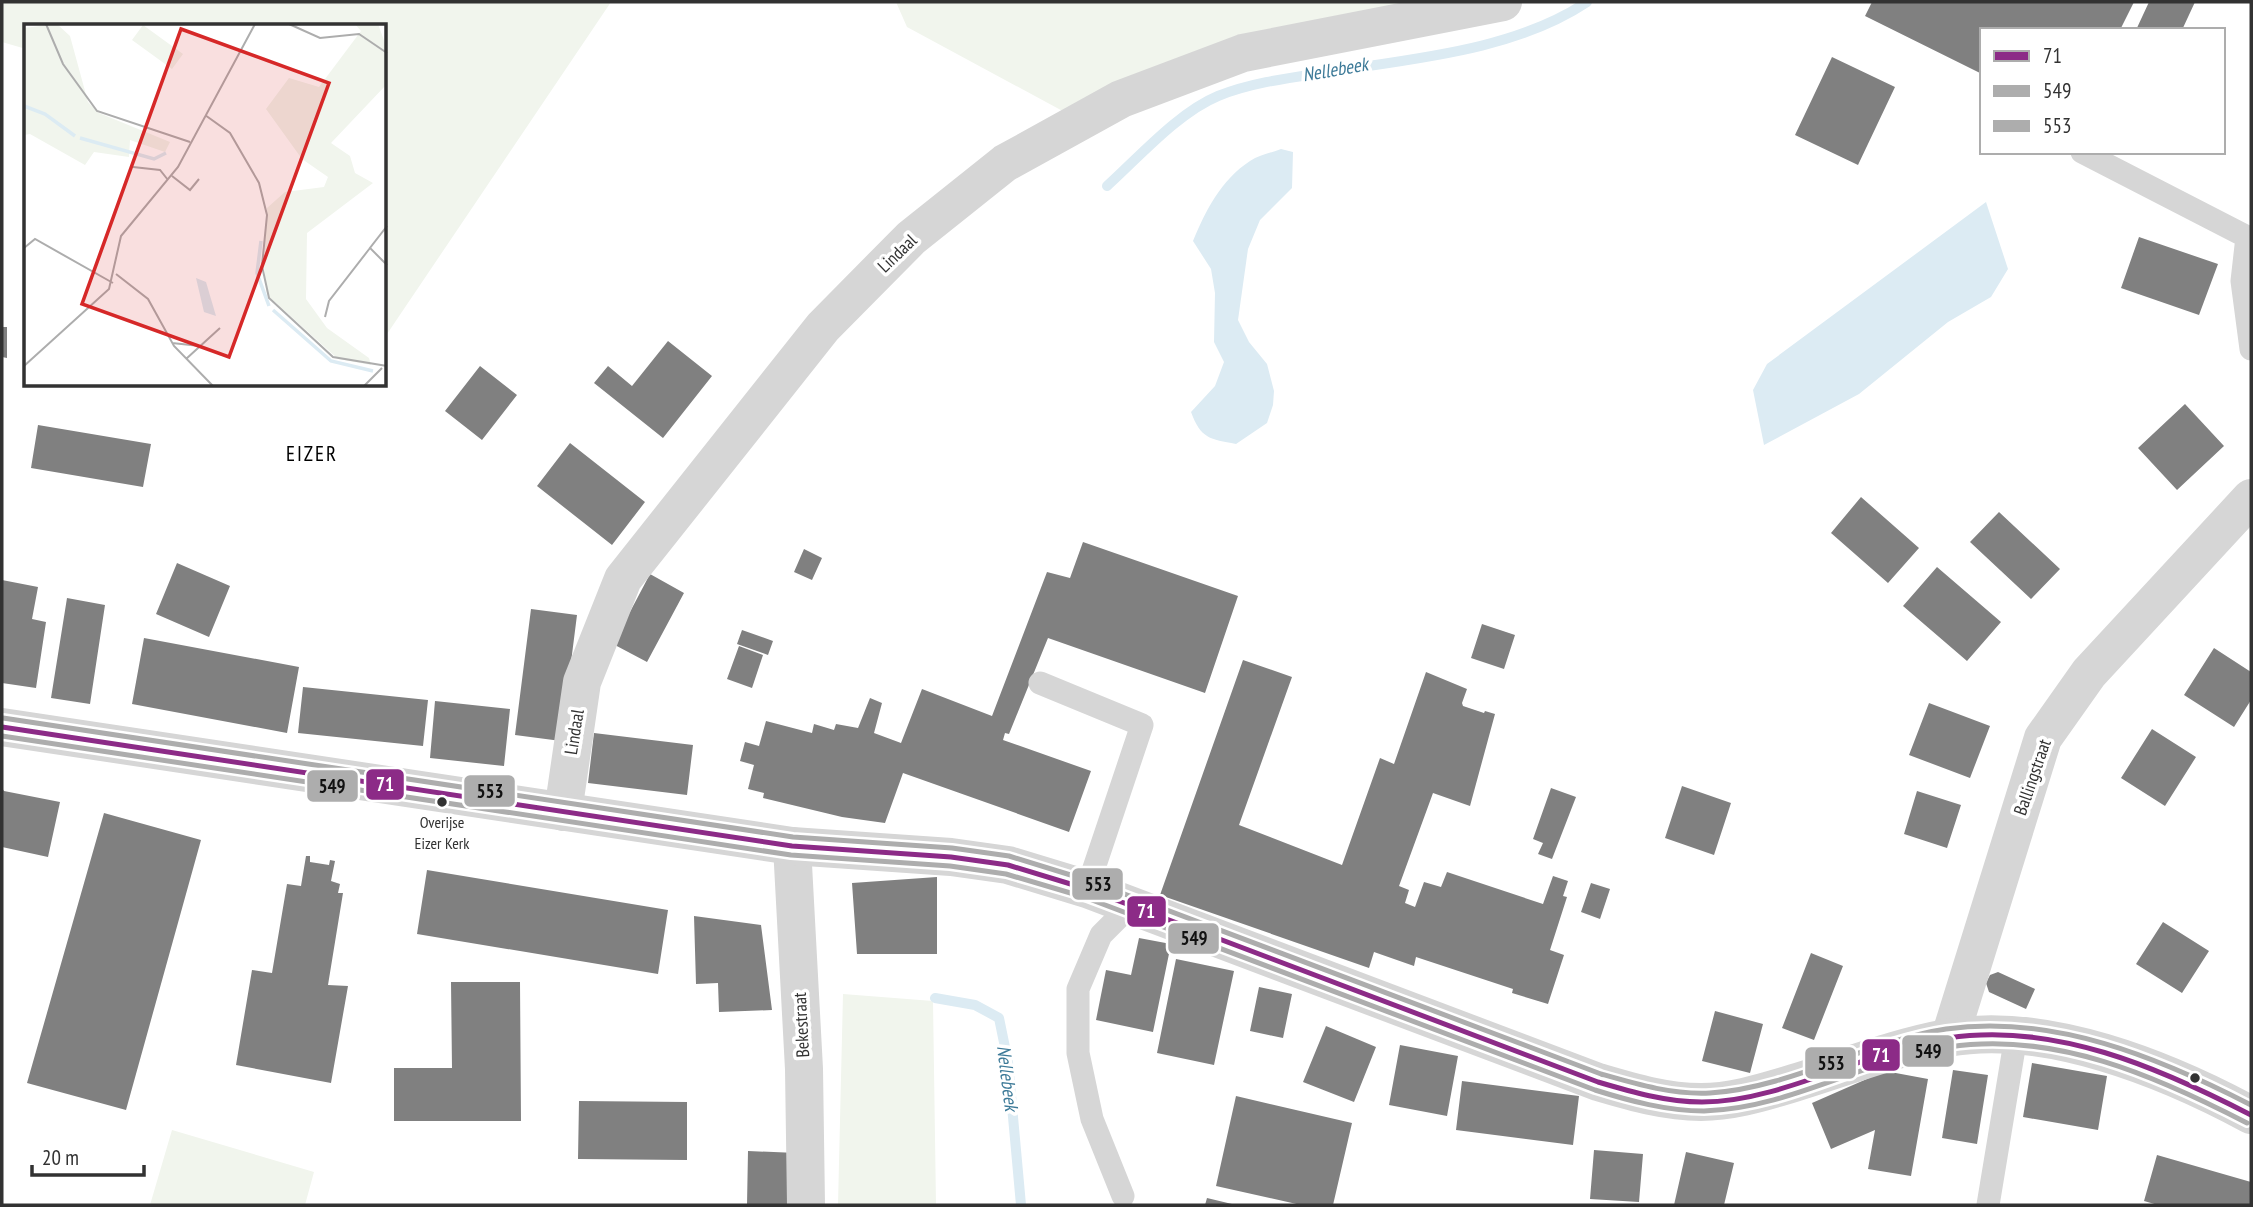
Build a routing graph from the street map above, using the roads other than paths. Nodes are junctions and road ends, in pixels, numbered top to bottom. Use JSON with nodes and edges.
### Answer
{"nodes":[{"id":1,"x":1503,"y":2,"type":"edge"},
{"id":2,"x":2086,"y":154,"type":"edge"},
{"id":3,"x":2249,"y":238,"type":"edge"},
{"id":4,"x":2251,"y":349,"type":"edge"},
{"id":5,"x":2251,"y":498,"type":"edge"},
{"id":6,"x":1040,"y":683,"type":"dead end"},
{"id":7,"x":2,"y":727,"type":"edge"},
{"id":8,"x":563,"y":812,"type":"junction"},
{"id":9,"x":792,"y":846,"type":"junction"},
{"id":10,"x":1087,"y":889,"type":"junction"},
{"id":11,"x":1130,"y":906,"type":"junction"},
{"id":12,"x":2016,"y":1036,"type":"junction"},
{"id":13,"x":1950,"y":1037,"type":"junction"},
{"id":14,"x":2251,"y":1115,"type":"edge"},
{"id":15,"x":1123,"y":1196,"type":"dead end"},
{"id":16,"x":806,"y":1205,"type":"edge"},
{"id":17,"x":1988,"y":1205,"type":"edge"}],
"edges":[{"from":1,"to":8,"type":"street","name":"Lindaal"},
{"from":2,"to":3,"type":"lane"},
{"from":3,"to":4,"type":"lane"},
{"from":5,"to":13,"type":"street","name":"Ballingstraat"},
{"from":6,"to":10,"type":"lane"},
{"from":7,"to":8,"type":"street"},
{"from":8,"to":9,"type":"street"},
{"from":9,"to":10,"type":"street"},
{"from":9,"to":16,"type":"street","name":"Bekestraat"},
{"from":10,"to":11,"type":"street"},
{"from":11,"to":13,"type":"street"},
{"from":11,"to":15,"type":"lane"},
{"from":12,"to":13,"type":"street"},
{"from":12,"to":14,"type":"street"},
{"from":12,"to":17,"type":"lane"}]}
